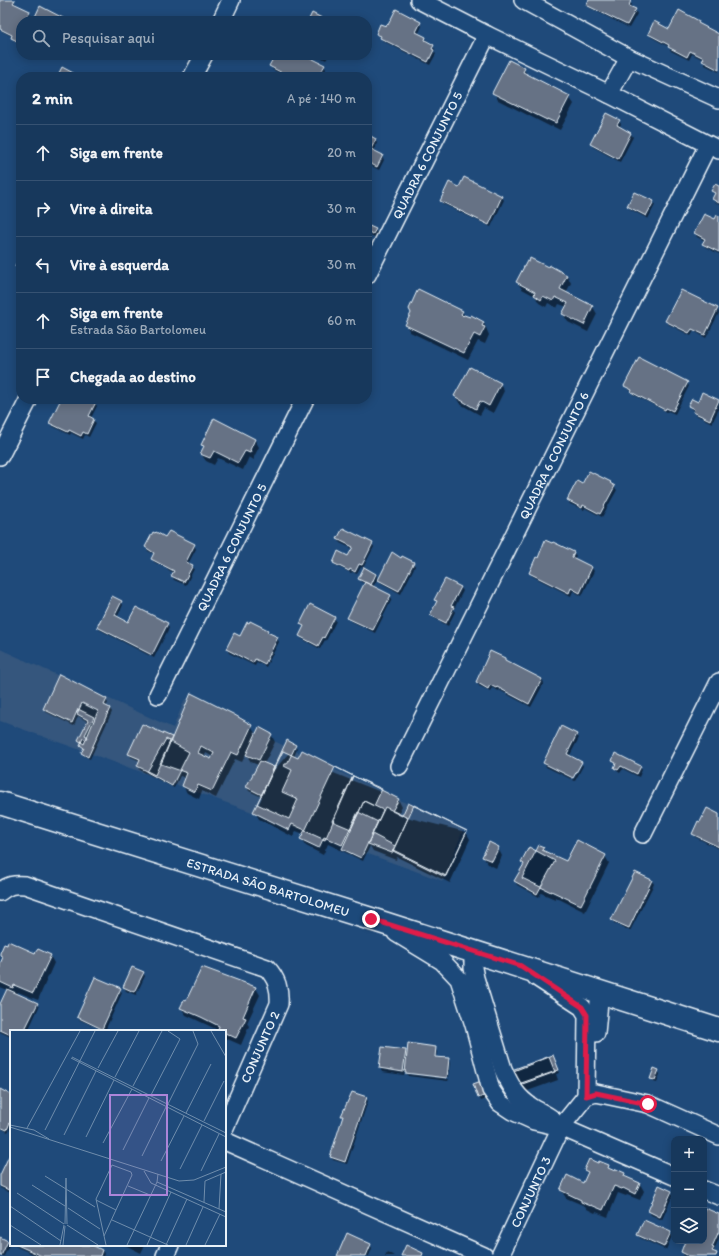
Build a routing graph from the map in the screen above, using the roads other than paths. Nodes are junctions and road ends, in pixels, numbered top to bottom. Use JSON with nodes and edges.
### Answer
{"nodes":[{"id":1,"x":232,"y":0,"type":"edge"},
{"id":2,"x":419,"y":0,"type":"edge"},
{"id":3,"x":523,"y":0,"type":"edge"},
{"id":4,"x":224,"y":16,"type":"edge"},
{"id":5,"x":487,"y":35,"type":"junction"},
{"id":6,"x":629,"y":58,"type":"junction"},
{"id":7,"x":201,"y":60,"type":"edge"},
{"id":8,"x":195,"y":72,"type":"edge"},
{"id":9,"x":609,"y":94,"type":"junction"},
{"id":10,"x":719,"y":99,"type":"edge"},
{"id":11,"x":714,"y":147,"type":"edge"},
{"id":12,"x":372,"y":265,"type":"edge"},
{"id":13,"x":26,"y":404,"type":"edge"},
{"id":14,"x":303,"y":404,"type":"edge"},
{"id":15,"x":0,"y":456,"type":"edge"},
{"id":16,"x":719,"y":682,"type":"edge"},
{"id":17,"x":158,"y":695,"type":"dead end"},
{"id":18,"x":400,"y":766,"type":"dead end"},
{"id":19,"x":0,"y":803,"type":"edge"},
{"id":20,"x":643,"y":834,"type":"dead end"},
{"id":21,"x":0,"y":892,"type":"edge"},
{"id":22,"x":371,"y":919,"type":"junction"},
{"id":23,"x":473,"y":951,"type":"junction"},
{"id":24,"x":521,"y":966,"type":"junction"},
{"id":25,"x":600,"y":992,"type":"junction"},
{"id":26,"x":719,"y":1030,"type":"edge"},
{"id":27,"x":591,"y":1095,"type":"junction"},
{"id":28,"x":226,"y":1125,"type":"edge"},
{"id":29,"x":561,"y":1127,"type":"junction"},
{"id":30,"x":719,"y":1136,"type":"edge"},
{"id":31,"x":226,"y":1141,"type":"edge"},
{"id":32,"x":671,"y":1175,"type":"edge"},
{"id":33,"x":707,"y":1191,"type":"edge"},
{"id":34,"x":719,"y":1196,"type":"edge"},
{"id":35,"x":170,"y":1246,"type":"edge"},
{"id":36,"x":165,"y":1256,"type":"edge"},
{"id":37,"x":484,"y":1256,"type":"edge"},
{"id":38,"x":500,"y":1256,"type":"edge"}],
"edges":[{"from":1,"to":4,"type":"street"},
{"from":2,"to":5,"type":"street"},
{"from":3,"to":6,"type":"street"},
{"from":5,"to":9,"type":"street"},
{"from":5,"to":12,"type":"street","name":"QUADRA 6 CONJUNTO 5"},
{"from":6,"to":9,"type":"street"},
{"from":6,"to":10,"type":"street"},
{"from":7,"to":8,"type":"street"},
{"from":9,"to":11,"type":"street"},
{"from":11,"to":18,"type":"street","name":"QUADRA 6 CONJUNTO 6"},
{"from":13,"to":15,"type":"street"},
{"from":14,"to":17,"type":"street","name":"QUADRA 6 CONJUNTO 5"},
{"from":16,"to":20,"type":"street"},
{"from":19,"to":22,"type":"street","name":"ESTRADA SÃO BARTOLOMEU"},
{"from":21,"to":28,"type":"street","name":"CONJUNTO 2"},
{"from":22,"to":23,"type":"street","name":"ESTRADA SÃO BARTOLOMEU"},
{"from":22,"to":29,"type":"street"},
{"from":23,"to":24,"type":"street","name":"ESTRADA SÃO BARTOLOMEU"},
{"from":23,"to":29,"type":"street"},
{"from":24,"to":25,"type":"street","name":"ESTRADA SÃO BARTOLOMEU"},
{"from":24,"to":27,"type":"street"},
{"from":25,"to":26,"type":"street","name":"ESTRADA SÃO BARTOLOMEU"},
{"from":25,"to":27,"type":"street"},
{"from":27,"to":29,"type":"street","name":"CONJUNTO 3"},
{"from":27,"to":30,"type":"street"},
{"from":29,"to":32,"type":"street"},
{"from":29,"to":38,"type":"street","name":"CONJUNTO 3"},
{"from":31,"to":37,"type":"street"},
{"from":33,"to":34,"type":"street"},
{"from":35,"to":36,"type":"street"}]}
